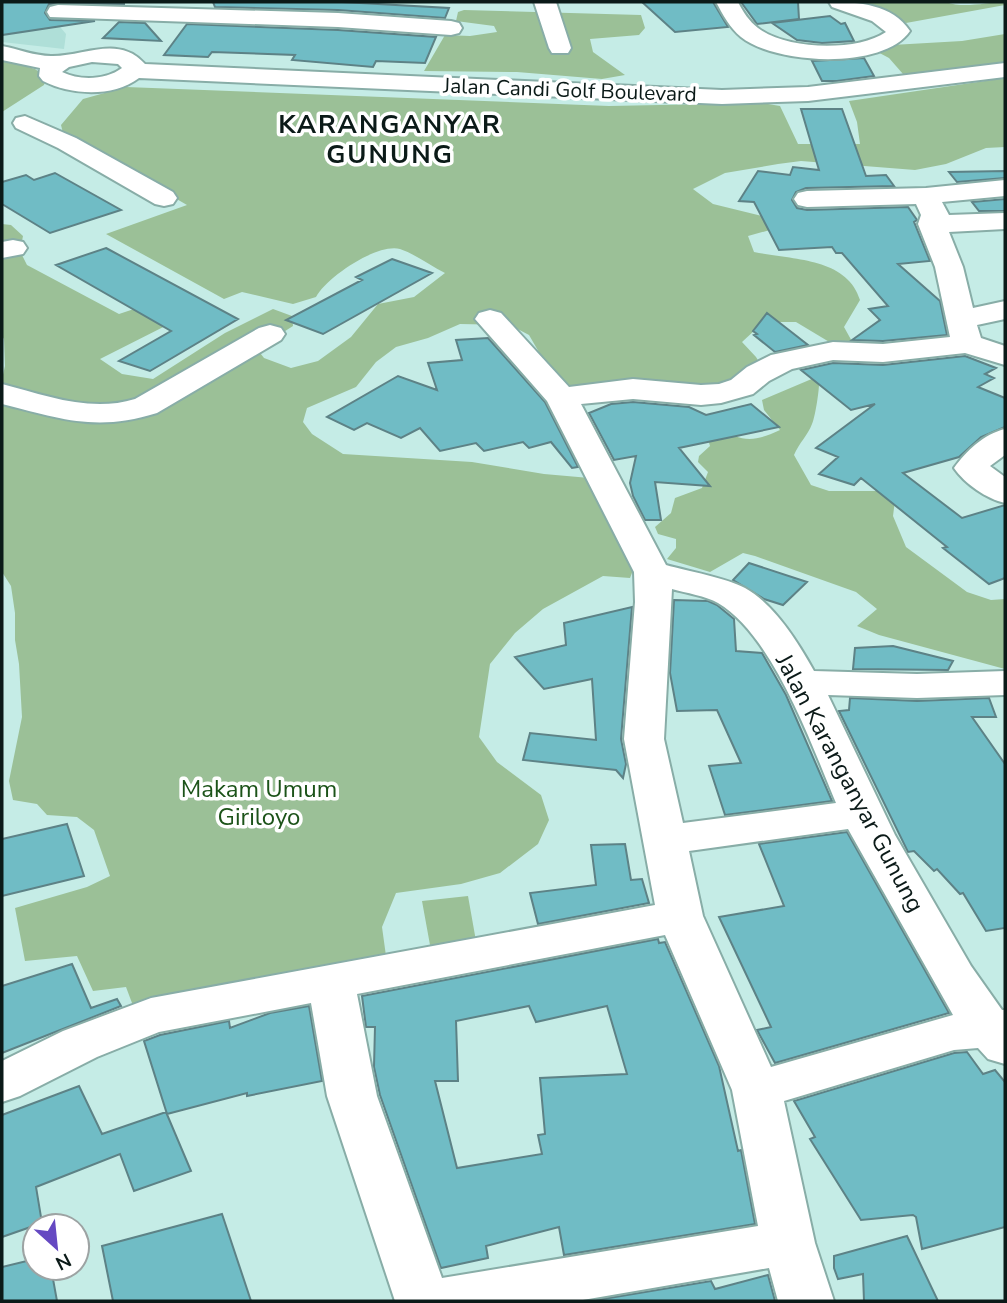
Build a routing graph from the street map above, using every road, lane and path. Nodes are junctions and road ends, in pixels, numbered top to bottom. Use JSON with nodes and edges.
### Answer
{"nodes":[{"id":1,"x":545,"y":2,"type":"edge"},
{"id":2,"x":727,"y":2,"type":"edge"},
{"id":3,"x":840,"y":2,"type":"edge"},
{"id":4,"x":54,"y":7,"type":"edge"},
{"id":5,"x":177,"y":8,"type":"edge"},
{"id":6,"x":333,"y":11,"type":"edge"},
{"id":7,"x":451,"y":28,"type":"dead end"},
{"id":8,"x":73,"y":30,"type":"junction"},
{"id":9,"x":561,"y":48,"type":"dead end"},
{"id":10,"x":2,"y":53,"type":"edge"},
{"id":11,"x":103,"y":55,"type":"junction"},
{"id":12,"x":1005,"y":70,"type":"edge"},
{"id":13,"x":133,"y":71,"type":"junction"},
{"id":14,"x":690,"y":95,"type":"junction"},
{"id":15,"x":49,"y":103,"type":"edge"},
{"id":16,"x":658,"y":110,"type":"dead end"},
{"id":17,"x":1005,"y":188,"type":"edge"},
{"id":18,"x":926,"y":196,"type":"junction"},
{"id":19,"x":164,"y":198,"type":"dead end"},
{"id":20,"x":807,"y":199,"type":"dead end"},
{"id":21,"x":1005,"y":221,"type":"edge"},
{"id":22,"x":932,"y":225,"type":"junction"},
{"id":23,"x":1005,"y":310,"type":"edge"},
{"id":24,"x":490,"y":319,"type":"dead end"},
{"id":25,"x":964,"y":332,"type":"junction"},
{"id":26,"x":270,"y":334,"type":"dead end"},
{"id":27,"x":1005,"y":356,"type":"edge"},
{"id":28,"x":2,"y":394,"type":"edge"},
{"id":29,"x":561,"y":397,"type":"junction"},
{"id":30,"x":1005,"y":439,"type":"edge"},
{"id":31,"x":1005,"y":493,"type":"edge"},
{"id":32,"x":652,"y":572,"type":"junction"},
{"id":33,"x":802,"y":682,"type":"junction"},
{"id":34,"x":1005,"y":682,"type":"edge"},
{"id":35,"x":862,"y":813,"type":"junction"},
{"id":36,"x":664,"y":841,"type":"junction"},
{"id":37,"x":680,"y":916,"type":"junction"},
{"id":38,"x":331,"y":983,"type":"junction"},
{"id":39,"x":999,"y":1034,"type":"edge"},
{"id":40,"x":2,"y":1083,"type":"edge"},
{"id":41,"x":757,"y":1090,"type":"junction"},
{"id":42,"x":788,"y":1244,"type":"junction"},
{"id":43,"x":423,"y":1301,"type":"edge"},
{"id":44,"x":443,"y":1301,"type":"edge"},
{"id":45,"x":807,"y":1301,"type":"edge"}],
"edges":[{"from":1,"to":9,"type":"street"},
{"from":2,"to":3,"type":"street"},
{"from":4,"to":5,"type":"street","name":"Jalan Candi Golf Boulevard"},
{"from":4,"to":8,"type":"street","name":"Jalan Candi Golf Boulevard"},
{"from":5,"to":6,"type":"street","name":"Jalan Candi Golf Boulevard"},
{"from":6,"to":7,"type":"street","name":"Jalan Candi Golf Boulevard"},
{"from":8,"to":11,"type":"street","name":"Jalan Candi Golf Boulevard"},
{"from":8,"to":15,"type":"street"},
{"from":10,"to":15,"type":"street","name":"Jalan Candi Golf Boulevard"},
{"from":11,"to":13,"type":"street","name":"Jalan Candi Golf Boulevard"},
{"from":11,"to":15,"type":"street","name":"Jalan Candi Golf Boulevard"},
{"from":12,"to":14,"type":"street","name":"Jalan Candi Golf Boulevard"},
{"from":13,"to":14,"type":"street","name":"Jalan Candi Golf Boulevard"},
{"from":13,"to":15,"type":"street","name":"Jalan Candi Golf Boulevard"},
{"from":14,"to":16,"type":"street"},
{"from":15,"to":19,"type":"street"},
{"from":17,"to":18,"type":"street"},
{"from":18,"to":20,"type":"street"},
{"from":18,"to":22,"type":"street"},
{"from":21,"to":22,"type":"street"},
{"from":22,"to":25,"type":"street"},
{"from":23,"to":25,"type":"street"},
{"from":24,"to":29,"type":"street"},
{"from":25,"to":27,"type":"street"},
{"from":25,"to":29,"type":"street"},
{"from":26,"to":28,"type":"street"},
{"from":29,"to":32,"type":"street"},
{"from":30,"to":31,"type":"street"},
{"from":32,"to":33,"type":"street","name":"Jalan Karanganyar Gunung"},
{"from":32,"to":36,"type":"street"},
{"from":33,"to":34,"type":"street"},
{"from":33,"to":35,"type":"street","name":"Jalan Karanganyar Gunung"},
{"from":35,"to":36,"type":"street"},
{"from":35,"to":39,"type":"street","name":"Jalan Karanganyar Gunung"},
{"from":36,"to":37,"type":"street"},
{"from":37,"to":38,"type":"street"},
{"from":37,"to":41,"type":"street"},
{"from":38,"to":40,"type":"street"},
{"from":38,"to":43,"type":"street"},
{"from":39,"to":41,"type":"street"},
{"from":41,"to":42,"type":"street"},
{"from":42,"to":44,"type":"street"},
{"from":42,"to":45,"type":"street"}]}
